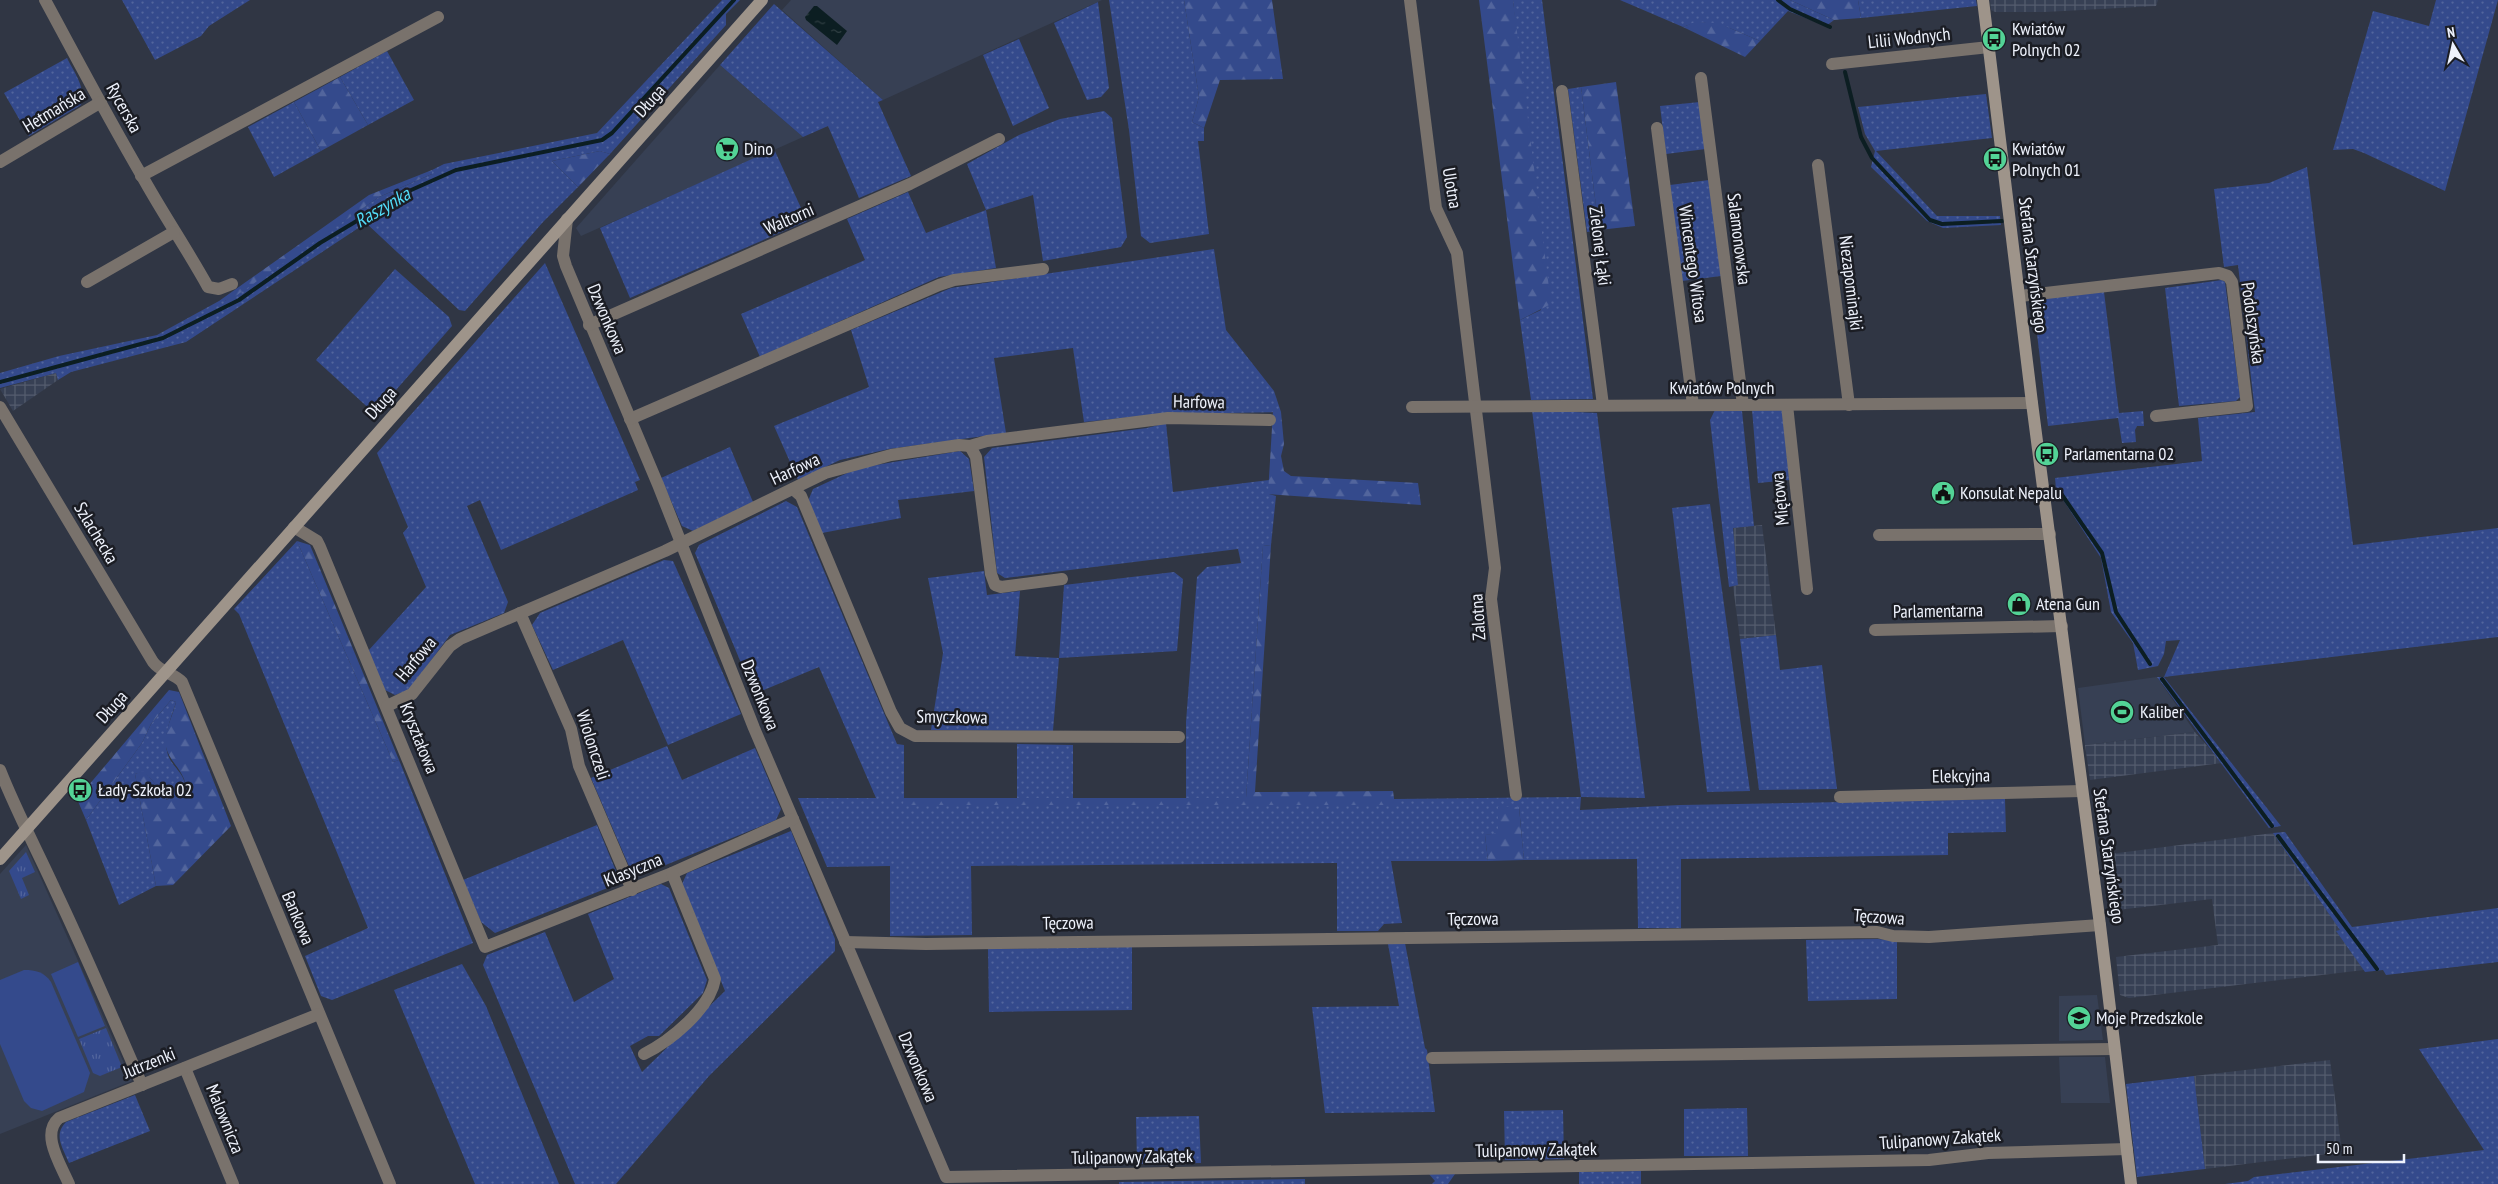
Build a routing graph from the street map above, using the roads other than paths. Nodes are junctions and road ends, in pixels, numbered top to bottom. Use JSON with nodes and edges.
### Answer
{"nodes":[{"id":1,"x":45,"y":0,"type":"edge"},
{"id":2,"x":762,"y":0,"type":"edge"},
{"id":3,"x":1410,"y":0,"type":"edge"},
{"id":4,"x":1983,"y":0,"type":"edge"},
{"id":5,"x":438,"y":18,"type":"dead end"},
{"id":6,"x":1989,"y":47,"type":"junction"},
{"id":7,"x":1832,"y":64,"type":"dead end"},
{"id":8,"x":1701,"y":78,"type":"dead end"},
{"id":9,"x":1562,"y":91,"type":"dead end"},
{"id":10,"x":101,"y":102,"type":"junction"},
{"id":11,"x":1657,"y":128,"type":"dead end"},
{"id":12,"x":999,"y":139,"type":"dead end"},
{"id":13,"x":0,"y":162,"type":"edge"},
{"id":14,"x":1818,"y":165,"type":"dead end"},
{"id":15,"x":142,"y":176,"type":"junction"},
{"id":16,"x":567,"y":219,"type":"junction"},
{"id":17,"x":174,"y":232,"type":"junction"},
{"id":18,"x":1043,"y":269,"type":"dead end"},
{"id":19,"x":87,"y":282,"type":"dead end"},
{"id":20,"x":232,"y":284,"type":"dead end"},
{"id":21,"x":2020,"y":296,"type":"junction"},
{"id":22,"x":589,"y":324,"type":"junction"},
{"id":23,"x":2032,"y":403,"type":"junction"},
{"id":24,"x":1603,"y":405,"type":"junction"},
{"id":25,"x":1693,"y":405,"type":"junction"},
{"id":26,"x":1743,"y":405,"type":"junction"},
{"id":27,"x":1787,"y":405,"type":"junction"},
{"id":28,"x":1849,"y":405,"type":"junction"},
{"id":29,"x":0,"y":407,"type":"edge"},
{"id":30,"x":1412,"y":407,"type":"dead end"},
{"id":31,"x":1477,"y":407,"type":"junction"},
{"id":32,"x":2156,"y":416,"type":"dead end"},
{"id":33,"x":630,"y":419,"type":"junction"},
{"id":34,"x":1270,"y":420,"type":"dead end"},
{"id":35,"x":970,"y":446,"type":"junction"},
{"id":36,"x":792,"y":489,"type":"junction"},
{"id":37,"x":294,"y":527,"type":"junction"},
{"id":38,"x":2050,"y":534,"type":"junction"},
{"id":39,"x":1878,"y":535,"type":"dead end"},
{"id":40,"x":680,"y":543,"type":"junction"},
{"id":41,"x":1062,"y":579,"type":"dead end"},
{"id":42,"x":1807,"y":589,"type":"dead end"},
{"id":43,"x":520,"y":613,"type":"junction"},
{"id":44,"x":2062,"y":626,"type":"junction"},
{"id":45,"x":1875,"y":630,"type":"dead end"},
{"id":46,"x":167,"y":673,"type":"junction"},
{"id":47,"x":388,"y":706,"type":"junction"},
{"id":48,"x":1179,"y":737,"type":"dead end"},
{"id":49,"x":0,"y":770,"type":"edge"},
{"id":50,"x":2082,"y":791,"type":"junction"},
{"id":51,"x":1516,"y":795,"type":"dead end"},
{"id":52,"x":1840,"y":798,"type":"dead end"},
{"id":53,"x":793,"y":819,"type":"junction"},
{"id":54,"x":26,"y":830,"type":"junction"},
{"id":55,"x":0,"y":859,"type":"edge"},
{"id":56,"x":672,"y":873,"type":"junction"},
{"id":57,"x":632,"y":890,"type":"junction"},
{"id":58,"x":2100,"y":925,"type":"junction"},
{"id":59,"x":845,"y":942,"type":"junction"},
{"id":60,"x":485,"y":947,"type":"joint"},
{"id":61,"x":320,"y":1014,"type":"junction"},
{"id":62,"x":2114,"y":1049,"type":"junction"},
{"id":63,"x":644,"y":1054,"type":"dead end"},
{"id":64,"x":1432,"y":1058,"type":"dead end"},
{"id":65,"x":185,"y":1068,"type":"junction"},
{"id":66,"x":142,"y":1085,"type":"junction"},
{"id":67,"x":2127,"y":1149,"type":"junction"},
{"id":68,"x":946,"y":1177,"type":"joint"},
{"id":69,"x":70,"y":1184,"type":"edge"},
{"id":70,"x":233,"y":1184,"type":"edge"},
{"id":71,"x":390,"y":1184,"type":"edge"},
{"id":72,"x":2131,"y":1184,"type":"edge"}],
"edges":[{"from":1,"to":10,"type":"street","name":"Rycerska"},
{"from":2,"to":16,"type":"street","name":"Długa"},
{"from":3,"to":31,"type":"street","name":"Ulotna"},
{"from":4,"to":6,"type":"street","name":"Stefana Starzyńskiego"},
{"from":5,"to":15,"type":"street"},
{"from":6,"to":7,"type":"street","name":"Lilii Wodnych"},
{"from":6,"to":21,"type":"street","name":"Stefana Starzyńskiego"},
{"from":8,"to":26,"type":"street","name":"Salamonowska"},
{"from":9,"to":24,"type":"street","name":"Zielonej Łąki"},
{"from":10,"to":13,"type":"street","name":"Hetmańska"},
{"from":10,"to":15,"type":"street","name":"Rycerska"},
{"from":11,"to":25,"type":"street","name":"Wincentego Witosa"},
{"from":12,"to":22,"type":"street","name":"Waltorni"},
{"from":14,"to":28,"type":"street","name":"Niezapominajki"},
{"from":15,"to":17,"type":"street","name":"Rycerska"},
{"from":16,"to":22,"type":"street","name":"Dzwonkowa"},
{"from":16,"to":37,"type":"street","name":"Długa"},
{"from":17,"to":19,"type":"street"},
{"from":17,"to":20,"type":"street","name":"Rycerska"},
{"from":18,"to":33,"type":"street"},
{"from":21,"to":23,"type":"street","name":"Stefana Starzyńskiego"},
{"from":21,"to":32,"type":"street","name":"Podolszyńska"},
{"from":22,"to":33,"type":"street","name":"Dzwonkowa"},
{"from":23,"to":28,"type":"street","name":"Kwiatów Polnych"},
{"from":23,"to":38,"type":"street","name":"Stefana Starzyńskiego"},
{"from":24,"to":25,"type":"street","name":"Kwiatów Polnych"},
{"from":24,"to":31,"type":"street","name":"Kwiatów Polnych"},
{"from":25,"to":26,"type":"street","name":"Kwiatów Polnych"},
{"from":26,"to":27,"type":"street","name":"Kwiatów Polnych"},
{"from":27,"to":28,"type":"street","name":"Kwiatów Polnych"},
{"from":27,"to":42,"type":"street","name":"Miętowa"},
{"from":29,"to":46,"type":"street","name":"Szlachecka"},
{"from":30,"to":31,"type":"street","name":"Kwiatów Polnych"},
{"from":31,"to":51,"type":"street","name":"Zalotna"},
{"from":33,"to":40,"type":"street","name":"Dzwonkowa"},
{"from":34,"to":35,"type":"street","name":"Harfowa"},
{"from":35,"to":36,"type":"street","name":"Harfowa"},
{"from":35,"to":41,"type":"street"},
{"from":36,"to":40,"type":"street","name":"Harfowa"},
{"from":36,"to":48,"type":"street","name":"Smyczkowa"},
{"from":37,"to":46,"type":"street","name":"Długa"},
{"from":37,"to":47,"type":"street","name":"Kryształowa"},
{"from":38,"to":39,"type":"street"},
{"from":38,"to":44,"type":"street","name":"Stefana Starzyńskiego"},
{"from":40,"to":43,"type":"street","name":"Harfowa"},
{"from":40,"to":53,"type":"street","name":"Dzwonkowa"},
{"from":43,"to":47,"type":"street","name":"Harfowa"},
{"from":43,"to":57,"type":"street","name":"Wiolonczeli"},
{"from":44,"to":45,"type":"street","name":"Parlamentarna"},
{"from":44,"to":50,"type":"street","name":"Stefana Starzyńskiego"},
{"from":46,"to":54,"type":"street","name":"Długa"},
{"from":46,"to":61,"type":"street","name":"Bankowa"},
{"from":47,"to":60,"type":"street","name":"Kryształowa"},
{"from":49,"to":54,"type":"street"},
{"from":50,"to":52,"type":"street","name":"Elekcyjna"},
{"from":50,"to":58,"type":"street","name":"Stefana Starzyńskiego"},
{"from":53,"to":56,"type":"street","name":"Klasyczna"},
{"from":53,"to":59,"type":"street","name":"Dzwonkowa"},
{"from":54,"to":55,"type":"street","name":"Długa"},
{"from":54,"to":66,"type":"street"},
{"from":56,"to":57,"type":"street","name":"Klasyczna"},
{"from":56,"to":63,"type":"street"},
{"from":57,"to":60,"type":"street","name":"Klasyczna"},
{"from":58,"to":59,"type":"street","name":"Tęczowa"},
{"from":58,"to":62,"type":"street","name":"Stefana Starzyńskiego"},
{"from":59,"to":68,"type":"street","name":"Dzwonkowa"},
{"from":61,"to":65,"type":"street","name":"Jutrzenki"},
{"from":61,"to":71,"type":"street","name":"Bankowa"},
{"from":62,"to":64,"type":"street"},
{"from":62,"to":67,"type":"street","name":"Stefana Starzyńskiego"},
{"from":65,"to":66,"type":"street","name":"Jutrzenki"},
{"from":65,"to":70,"type":"street","name":"Malownicza"},
{"from":66,"to":69,"type":"street","name":"Jutrzenki"},
{"from":67,"to":68,"type":"street","name":"Tulipanowy Zakątek"},
{"from":67,"to":72,"type":"street","name":"Stefana Starzyńskiego"}]}
